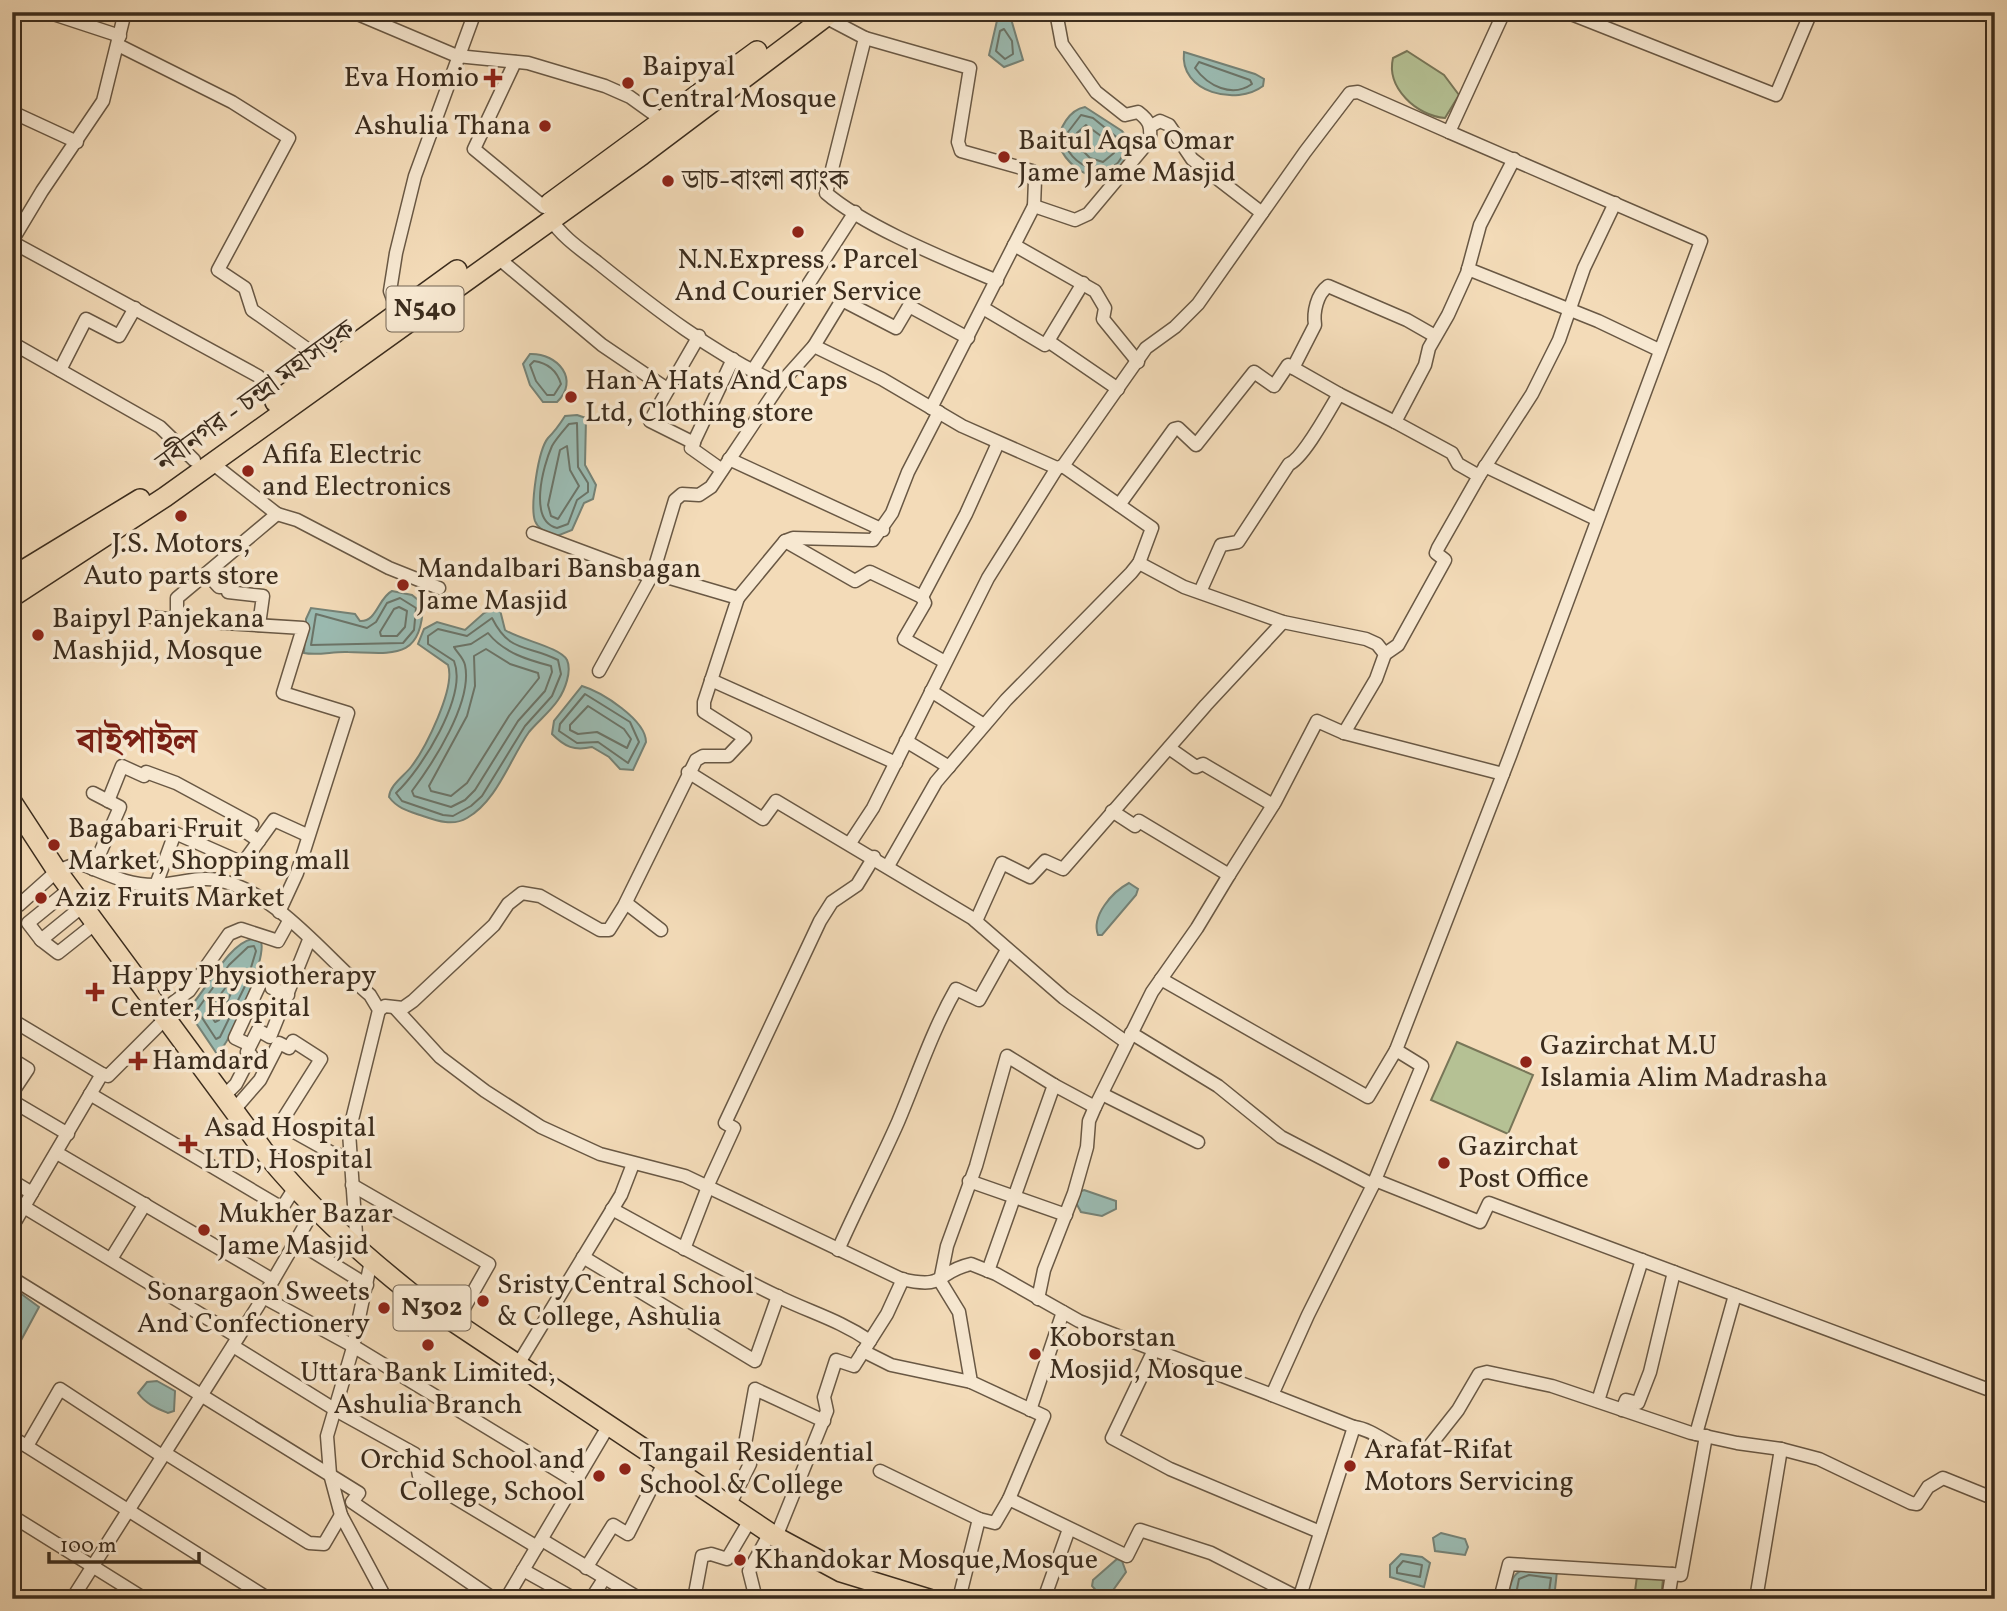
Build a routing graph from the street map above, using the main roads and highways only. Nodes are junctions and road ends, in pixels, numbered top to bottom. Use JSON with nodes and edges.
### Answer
{"nodes":[{"id":1,"x":822,"y":14,"type":"edge"},
{"id":2,"x":547,"y":213,"type":"junction"},
{"id":3,"x":203,"y":462,"type":"junction"},
{"id":4,"x":12,"y":577,"type":"edge"},
{"id":5,"x":12,"y":597,"type":"edge"},
{"id":6,"x":12,"y":802,"type":"edge"},
{"id":7,"x":929,"y":1599,"type":"edge"}],
"edges":[{"from":1,"to":2,"type":"highway","name":"নবীনগর - চন্দ্রা মহাসড়ক","number":"N540"},
{"from":1,"to":2,"type":"highway","name":"নবীনগর - চন্দ্রা মহাসড়ক","number":"N540"},
{"from":2,"to":3,"type":"highway","name":"নবীনগর - চন্দ্রা মহাসড়ক","number":"N540"},
{"from":2,"to":3,"type":"highway","name":"নবীনগর - চন্দ্রা মহাসড়ক","number":"N540"},
{"from":3,"to":4,"type":"highway","name":"নবীনগর - চন্দ্রা মহাসড়ক","number":"N540"},
{"from":3,"to":5,"type":"highway","name":"নবীনগর - চন্দ্রা মহাসড়ক","number":"N540"},
{"from":6,"to":7,"type":"highway","number":"N302"}]}
